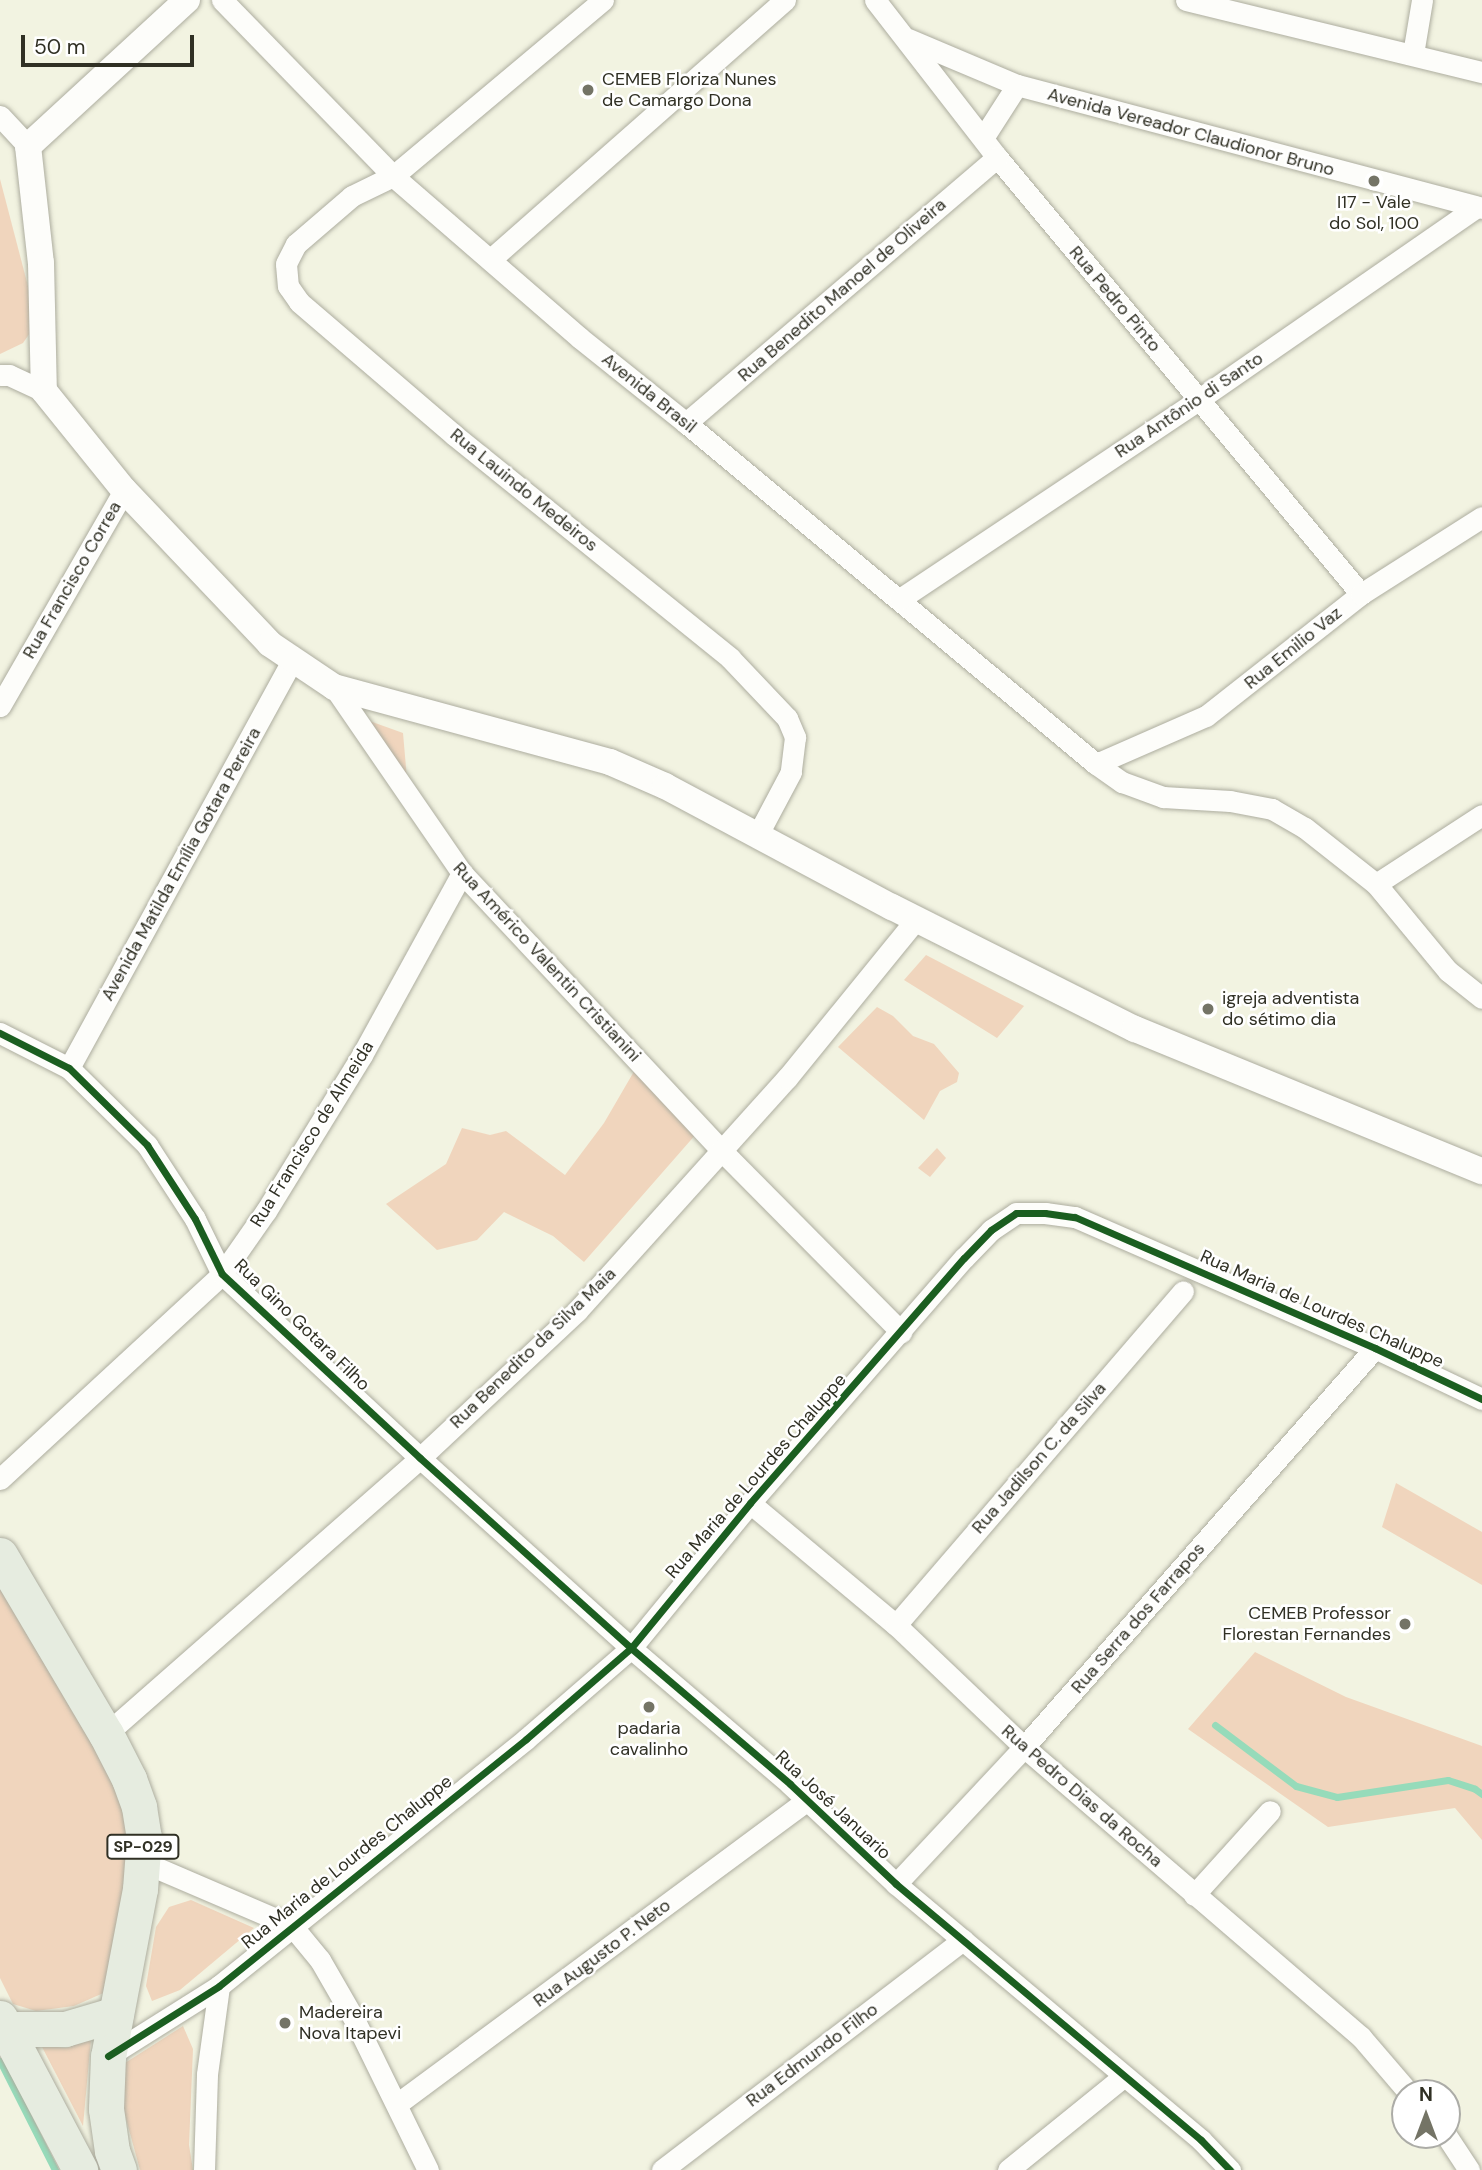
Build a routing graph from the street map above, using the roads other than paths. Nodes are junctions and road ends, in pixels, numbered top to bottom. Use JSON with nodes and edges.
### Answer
{"nodes":[{"id":1,"x":187,"y":0,"type":"edge"},
{"id":2,"x":222,"y":0,"type":"edge"},
{"id":3,"x":603,"y":0,"type":"edge"},
{"id":4,"x":785,"y":0,"type":"edge"},
{"id":5,"x":875,"y":0,"type":"edge"},
{"id":6,"x":1186,"y":0,"type":"edge"},
{"id":7,"x":1422,"y":0,"type":"edge"},
{"id":8,"x":905,"y":38,"type":"junction"},
{"id":9,"x":1413,"y":54,"type":"junction"},
{"id":10,"x":1482,"y":72,"type":"edge"},
{"id":11,"x":1017,"y":85,"type":"junction"},
{"id":12,"x":0,"y":116,"type":"edge"},
{"id":13,"x":983,"y":138,"type":"junction"},
{"id":14,"x":28,"y":146,"type":"junction"},
{"id":15,"x":997,"y":157,"type":"junction"},
{"id":16,"x":393,"y":176,"type":"junction"},
{"id":17,"x":1479,"y":208,"type":"edge"},
{"id":18,"x":491,"y":259,"type":"junction"},
{"id":19,"x":0,"y":375,"type":"edge"},
{"id":20,"x":44,"y":391,"type":"junction"},
{"id":21,"x":1198,"y":400,"type":"junction"},
{"id":22,"x":686,"y":423,"type":"junction"},
{"id":23,"x":124,"y":490,"type":"junction"},
{"id":24,"x":1482,"y":517,"type":"edge"},
{"id":25,"x":1361,"y":594,"type":"junction"},
{"id":26,"x":900,"y":599,"type":"junction"},
{"id":27,"x":293,"y":659,"type":"junction"},
{"id":28,"x":334,"y":687,"type":"junction"},
{"id":29,"x":0,"y":706,"type":"edge"},
{"id":30,"x":1096,"y":764,"type":"junction"},
{"id":31,"x":1482,"y":815,"type":"edge"},
{"id":32,"x":758,"y":834,"type":"junction"},
{"id":33,"x":462,"y":873,"type":"junction"},
{"id":34,"x":1376,"y":884,"type":"junction"},
{"id":35,"x":916,"y":919,"type":"junction"},
{"id":36,"x":1482,"y":998,"type":"edge"},
{"id":37,"x":0,"y":1033,"type":"edge"},
{"id":38,"x":69,"y":1068,"type":"junction"},
{"id":39,"x":722,"y":1151,"type":"junction"},
{"id":40,"x":1482,"y":1171,"type":"edge"},
{"id":41,"x":222,"y":1274,"type":"junction"},
{"id":42,"x":1183,"y":1291,"type":"dead end"},
{"id":43,"x":901,"y":1332,"type":"junction"},
{"id":44,"x":1375,"y":1348,"type":"junction"},
{"id":45,"x":1482,"y":1399,"type":"edge"},
{"id":46,"x":419,"y":1458,"type":"junction"},
{"id":47,"x":0,"y":1479,"type":"edge"},
{"id":48,"x":751,"y":1503,"type":"junction"},
{"id":49,"x":0,"y":1555,"type":"edge"},
{"id":50,"x":896,"y":1625,"type":"junction"},
{"id":51,"x":631,"y":1648,"type":"junction"},
{"id":52,"x":106,"y":1734,"type":"junction"},
{"id":53,"x":1024,"y":1747,"type":"junction"},
{"id":54,"x":806,"y":1801,"type":"junction"},
{"id":55,"x":1270,"y":1811,"type":"dead end"},
{"id":56,"x":143,"y":1862,"type":"junction"},
{"id":57,"x":896,"y":1884,"type":"junction"},
{"id":58,"x":1194,"y":1895,"type":"junction"},
{"id":59,"x":292,"y":1926,"type":"junction"},
{"id":60,"x":963,"y":1940,"type":"junction"},
{"id":61,"x":219,"y":1986,"type":"junction"},
{"id":62,"x":116,"y":2014,"type":"junction"},
{"id":63,"x":3,"y":2024,"type":"edge"},
{"id":64,"x":108,"y":2056,"type":"junction"},
{"id":65,"x":1124,"y":2076,"type":"junction"},
{"id":66,"x":1397,"y":2079,"type":"edge"},
{"id":67,"x":397,"y":2104,"type":"junction"},
{"id":68,"x":1455,"y":2149,"type":"edge"},
{"id":69,"x":80,"y":2170,"type":"edge"},
{"id":70,"x":119,"y":2170,"type":"edge"},
{"id":71,"x":204,"y":2170,"type":"edge"},
{"id":72,"x":428,"y":2170,"type":"edge"},
{"id":73,"x":662,"y":2170,"type":"edge"},
{"id":74,"x":1008,"y":2170,"type":"edge"},
{"id":75,"x":1230,"y":2170,"type":"edge"},
{"id":76,"x":1469,"y":2170,"type":"edge"}],
"edges":[{"from":1,"to":14,"type":"street"},
{"from":2,"to":16,"type":"street","name":"Avenida Brasil"},
{"from":3,"to":16,"type":"street","name":"Rua Lauindo Medeiros"},
{"from":4,"to":18,"type":"street"},
{"from":5,"to":8,"type":"street","name":"Rua Pedro Pinto"},
{"from":6,"to":9,"type":"street"},
{"from":7,"to":9,"type":"street"},
{"from":8,"to":11,"type":"street","name":"Avenida Vereador Claudionor Bruno"},
{"from":8,"to":13,"type":"street","name":"Rua Pedro Pinto"},
{"from":9,"to":10,"type":"street"},
{"from":11,"to":13,"type":"street"},
{"from":11,"to":17,"type":"street","name":"Avenida Vereador Claudionor Bruno"},
{"from":12,"to":14,"type":"street"},
{"from":13,"to":15,"type":"street","name":"Rua Pedro Pinto"},
{"from":14,"to":20,"type":"street"},
{"from":15,"to":21,"type":"street","name":"Rua Pedro Pinto"},
{"from":15,"to":22,"type":"street","name":"Rua Benedito Manoel de Oliveira"},
{"from":16,"to":18,"type":"street","name":"Avenida Brasil"},
{"from":16,"to":32,"type":"street","name":"Rua Lauindo Medeiros"},
{"from":17,"to":21,"type":"street","name":"Rua Antônio di Santo"},
{"from":18,"to":22,"type":"street","name":"Avenida Brasil"},
{"from":19,"to":20,"type":"street"},
{"from":20,"to":23,"type":"street","name":"Rua Américo Valentin Cristianini"},
{"from":21,"to":25,"type":"street","name":"Rua Pedro Pinto"},
{"from":21,"to":26,"type":"street","name":"Rua Antônio di Santo"},
{"from":22,"to":26,"type":"street","name":"Avenida Brasil"},
{"from":23,"to":27,"type":"street","name":"Rua Américo Valentin Cristianini"},
{"from":23,"to":29,"type":"street","name":"Rua Francisco Correa"},
{"from":24,"to":25,"type":"street","name":"Rua Emilio Vaz"},
{"from":25,"to":30,"type":"street","name":"Rua Emilio Vaz"},
{"from":26,"to":30,"type":"street","name":"Avenida Brasil"},
{"from":27,"to":28,"type":"street","name":"Rua Américo Valentin Cristianini"},
{"from":27,"to":38,"type":"street","name":"Avenida Matilda Emília Gotara Pereira"},
{"from":28,"to":32,"type":"street"},
{"from":28,"to":33,"type":"street","name":"Rua Américo Valentin Cristianini"},
{"from":30,"to":34,"type":"street","name":"Avenida Brasil"},
{"from":31,"to":34,"type":"street"},
{"from":32,"to":35,"type":"street"},
{"from":33,"to":39,"type":"street","name":"Rua Américo Valentin Cristianini"},
{"from":33,"to":41,"type":"street","name":"Rua Francisco de Almeida"},
{"from":34,"to":36,"type":"street","name":"Avenida Brasil"},
{"from":35,"to":39,"type":"street","name":"Rua Benedito da Silva Maia"},
{"from":35,"to":40,"type":"street"},
{"from":37,"to":38,"type":"street","name":"Rua Gino Gotara Filho"},
{"from":38,"to":41,"type":"street","name":"Rua Gino Gotara Filho"},
{"from":39,"to":43,"type":"street","name":"Rua Américo Valentin Cristianini"},
{"from":39,"to":46,"type":"street","name":"Rua Benedito da Silva Maia"},
{"from":41,"to":46,"type":"street","name":"Rua Gino Gotara Filho"},
{"from":41,"to":47,"type":"street","name":"Rua Francisco de Almeida"},
{"from":42,"to":50,"type":"street","name":"Rua Jadilson C. da Silva"},
{"from":43,"to":44,"type":"street","name":"Rua Maria de Lourdes Chaluppe"},
{"from":43,"to":48,"type":"street","name":"Rua Maria de Lourdes Chaluppe"},
{"from":44,"to":45,"type":"street","name":"Rua Maria de Lourdes Chaluppe"},
{"from":44,"to":53,"type":"street","name":"Rua Serra dos Farrapos"},
{"from":46,"to":51,"type":"street","name":"Rua José Januario"},
{"from":46,"to":52,"type":"street","name":"Rua Benedito da Silva Maia"},
{"from":48,"to":50,"type":"street","name":"Rua Pedro Dias da Rocha"},
{"from":48,"to":51,"type":"street","name":"Rua Maria de Lourdes Chaluppe"},
{"from":49,"to":52,"type":"highway","number":"SP-029"},
{"from":50,"to":53,"type":"street","name":"Rua Pedro Dias da Rocha"},
{"from":51,"to":54,"type":"street","name":"Rua José Januario"},
{"from":51,"to":59,"type":"street","name":"Rua Maria de Lourdes Chaluppe"},
{"from":52,"to":56,"type":"highway","number":"SP-029"},
{"from":53,"to":57,"type":"street","name":"Rua Serra dos Farrapos"},
{"from":53,"to":58,"type":"street","name":"Rua Pedro Dias da Rocha"},
{"from":54,"to":57,"type":"street","name":"Rua José Januario"},
{"from":54,"to":67,"type":"street","name":"Rua Augusto P. Neto"},
{"from":55,"to":58,"type":"street"},
{"from":56,"to":59,"type":"street"},
{"from":56,"to":62,"type":"highway","number":"SP-029"},
{"from":57,"to":60,"type":"street","name":"Rua José Januario"},
{"from":58,"to":66,"type":"street","name":"Rua Pedro Dias da Rocha"},
{"from":59,"to":61,"type":"street","name":"Rua Maria de Lourdes Chaluppe"},
{"from":59,"to":67,"type":"street"},
{"from":60,"to":65,"type":"street","name":"Rua José Januario"},
{"from":60,"to":73,"type":"street","name":"Rua Edmundo Filho"},
{"from":61,"to":64,"type":"street","name":"Rua Maria de Lourdes Chaluppe"},
{"from":61,"to":71,"type":"street"},
{"from":62,"to":63,"type":"highway"},
{"from":62,"to":64,"type":"highway","number":"SP-029"},
{"from":63,"to":69,"type":"highway"},
{"from":64,"to":70,"type":"highway","number":"SP-029"},
{"from":65,"to":74,"type":"street"},
{"from":65,"to":75,"type":"street","name":"Rua José Januario"},
{"from":67,"to":72,"type":"street"},
{"from":68,"to":76,"type":"street"}]}
